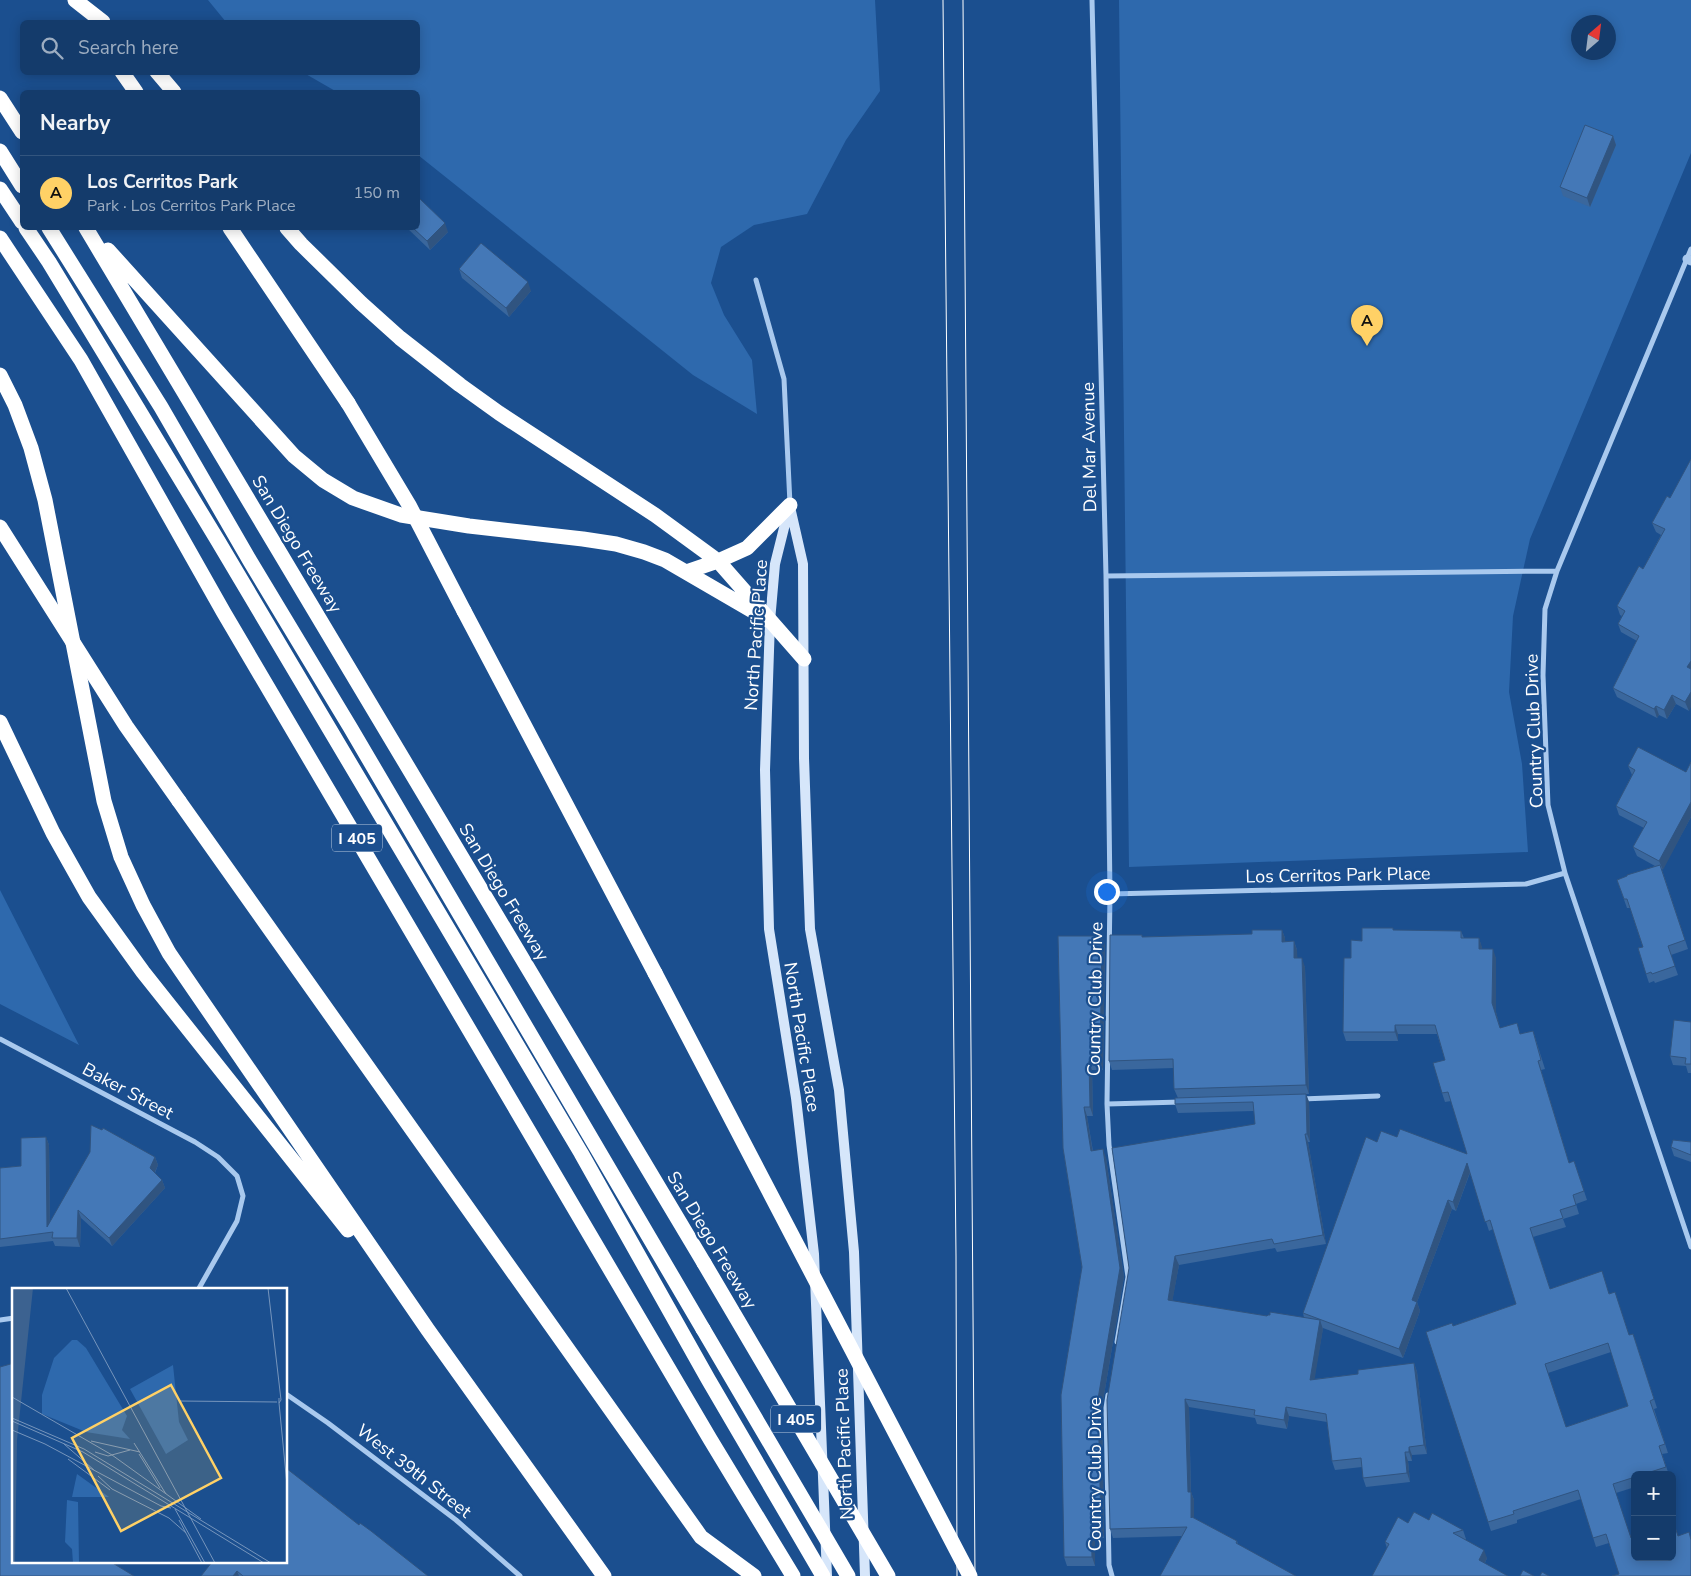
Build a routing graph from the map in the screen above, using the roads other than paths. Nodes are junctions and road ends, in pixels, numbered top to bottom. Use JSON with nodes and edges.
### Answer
{"nodes":[{"id":1,"x":73,"y":0,"type":"edge"},
{"id":2,"x":1092,"y":0,"type":"edge"},
{"id":3,"x":86,"y":20,"type":"edge"},
{"id":4,"x":100,"y":20,"type":"edge"},
{"id":5,"x":124,"y":75,"type":"edge"},
{"id":6,"x":160,"y":75,"type":"edge"},
{"id":7,"x":135,"y":90,"type":"edge"},
{"id":8,"x":172,"y":90,"type":"edge"},
{"id":9,"x":0,"y":98,"type":"edge"},
{"id":10,"x":20,"y":129,"type":"edge"},
{"id":11,"x":0,"y":151,"type":"edge"},
{"id":12,"x":20,"y":183,"type":"edge"},
{"id":13,"x":0,"y":189,"type":"edge"},
{"id":14,"x":20,"y":219,"type":"edge"},
{"id":15,"x":27,"y":230,"type":"edge"},
{"id":16,"x":50,"y":230,"type":"edge"},
{"id":17,"x":88,"y":230,"type":"edge"},
{"id":18,"x":89,"y":230,"type":"edge"},
{"id":19,"x":231,"y":230,"type":"edge"},
{"id":20,"x":289,"y":230,"type":"edge"},
{"id":21,"x":0,"y":238,"type":"edge"},
{"id":22,"x":1691,"y":249,"type":"edge"},
{"id":23,"x":1689,"y":260,"type":"edge"},
{"id":24,"x":756,"y":280,"type":"dead end"},
{"id":25,"x":0,"y":375,"type":"edge"},
{"id":26,"x":790,"y":505,"type":"junction"},
{"id":27,"x":0,"y":528,"type":"edge"},
{"id":28,"x":718,"y":561,"type":"junction"},
{"id":29,"x":1557,"y":571,"type":"junction"},
{"id":30,"x":686,"y":572,"type":"junction"},
{"id":31,"x":1106,"y":576,"type":"junction"},
{"id":32,"x":770,"y":621,"type":"junction"},
{"id":33,"x":804,"y":659,"type":"junction"},
{"id":34,"x":0,"y":722,"type":"edge"},
{"id":35,"x":1565,"y":873,"type":"junction"},
{"id":36,"x":1110,"y":894,"type":"junction"},
{"id":37,"x":0,"y":1039,"type":"edge"},
{"id":38,"x":1378,"y":1096,"type":"dead end"},
{"id":39,"x":1291,"y":1099,"type":"edge"},
{"id":40,"x":1184,"y":1102,"type":"edge"},
{"id":41,"x":1107,"y":1104,"type":"junction"},
{"id":42,"x":1691,"y":1247,"type":"edge"},
{"id":43,"x":199,"y":1288,"type":"edge"},
{"id":44,"x":428,"y":1330,"type":"junction"},
{"id":45,"x":1115,"y":1352,"type":"edge"},
{"id":46,"x":1109,"y":1390,"type":"edge"},
{"id":47,"x":288,"y":1395,"type":"edge"},
{"id":48,"x":520,"y":1576,"type":"edge"},
{"id":49,"x":604,"y":1576,"type":"edge"},
{"id":50,"x":754,"y":1576,"type":"edge"},
{"id":51,"x":793,"y":1576,"type":"edge"},
{"id":52,"x":822,"y":1576,"type":"edge"},
{"id":53,"x":827,"y":1576,"type":"edge"},
{"id":54,"x":848,"y":1576,"type":"edge"},
{"id":55,"x":865,"y":1576,"type":"edge"},
{"id":56,"x":888,"y":1576,"type":"edge"},
{"id":57,"x":970,"y":1576,"type":"edge"},
{"id":58,"x":1112,"y":1576,"type":"edge"}],
"edges":[{"from":1,"to":3,"type":"highway"},
{"from":1,"to":4,"type":"highway"},
{"from":2,"to":31,"type":"street","name":"Del Mar Avenue"},
{"from":5,"to":7,"type":"highway"},
{"from":6,"to":8,"type":"highway"},
{"from":9,"to":10,"type":"highway"},
{"from":11,"to":12,"type":"highway"},
{"from":13,"to":14,"type":"highway"},
{"from":15,"to":52,"type":"highway"},
{"from":16,"to":54,"type":"highway","bridge":true},
{"from":17,"to":56,"type":"highway","name":"San Diego Freeway","number":"I 405","bridge":true},
{"from":18,"to":30,"type":"highway"},
{"from":19,"to":57,"type":"highway","bridge":true},
{"from":20,"to":28,"type":"highway"},
{"from":21,"to":51,"type":"highway","number":"I 405"},
{"from":22,"to":23,"type":"street","name":"Country Club Drive"},
{"from":23,"to":29,"type":"street","name":"Country Club Drive"},
{"from":24,"to":26,"type":"street","name":"North Pacific Place"},
{"from":25,"to":44,"type":"highway"},
{"from":26,"to":28,"type":"highway"},
{"from":26,"to":32,"type":"main road","name":"North Pacific Place"},
{"from":26,"to":33,"type":"main road","name":"North Pacific Place"},
{"from":27,"to":50,"type":"highway","bridge":true},
{"from":28,"to":30,"type":"highway"},
{"from":28,"to":32,"type":"highway"},
{"from":29,"to":31,"type":"street"},
{"from":29,"to":35,"type":"street","name":"Country Club Drive"},
{"from":30,"to":32,"type":"highway"},
{"from":31,"to":36,"type":"street","name":"Del Mar Avenue"},
{"from":32,"to":33,"type":"highway"},
{"from":32,"to":53,"type":"main road","name":"North Pacific Place"},
{"from":33,"to":55,"type":"main road","name":"North Pacific Place"},
{"from":34,"to":44,"type":"highway"},
{"from":35,"to":36,"type":"street","name":"Los Cerritos Park Place"},
{"from":35,"to":42,"type":"street","name":"Country Club Drive"},
{"from":36,"to":41,"type":"street","name":"Country Club Drive"},
{"from":37,"to":43,"type":"street","name":"Baker Street"},
{"from":38,"to":39,"type":"street"},
{"from":40,"to":41,"type":"street"},
{"from":41,"to":45,"type":"street","name":"Country Club Drive"},
{"from":44,"to":49,"type":"highway"},
{"from":46,"to":58,"type":"street","name":"Country Club Drive"},
{"from":47,"to":48,"type":"street","name":"West 39th Street"}]}
